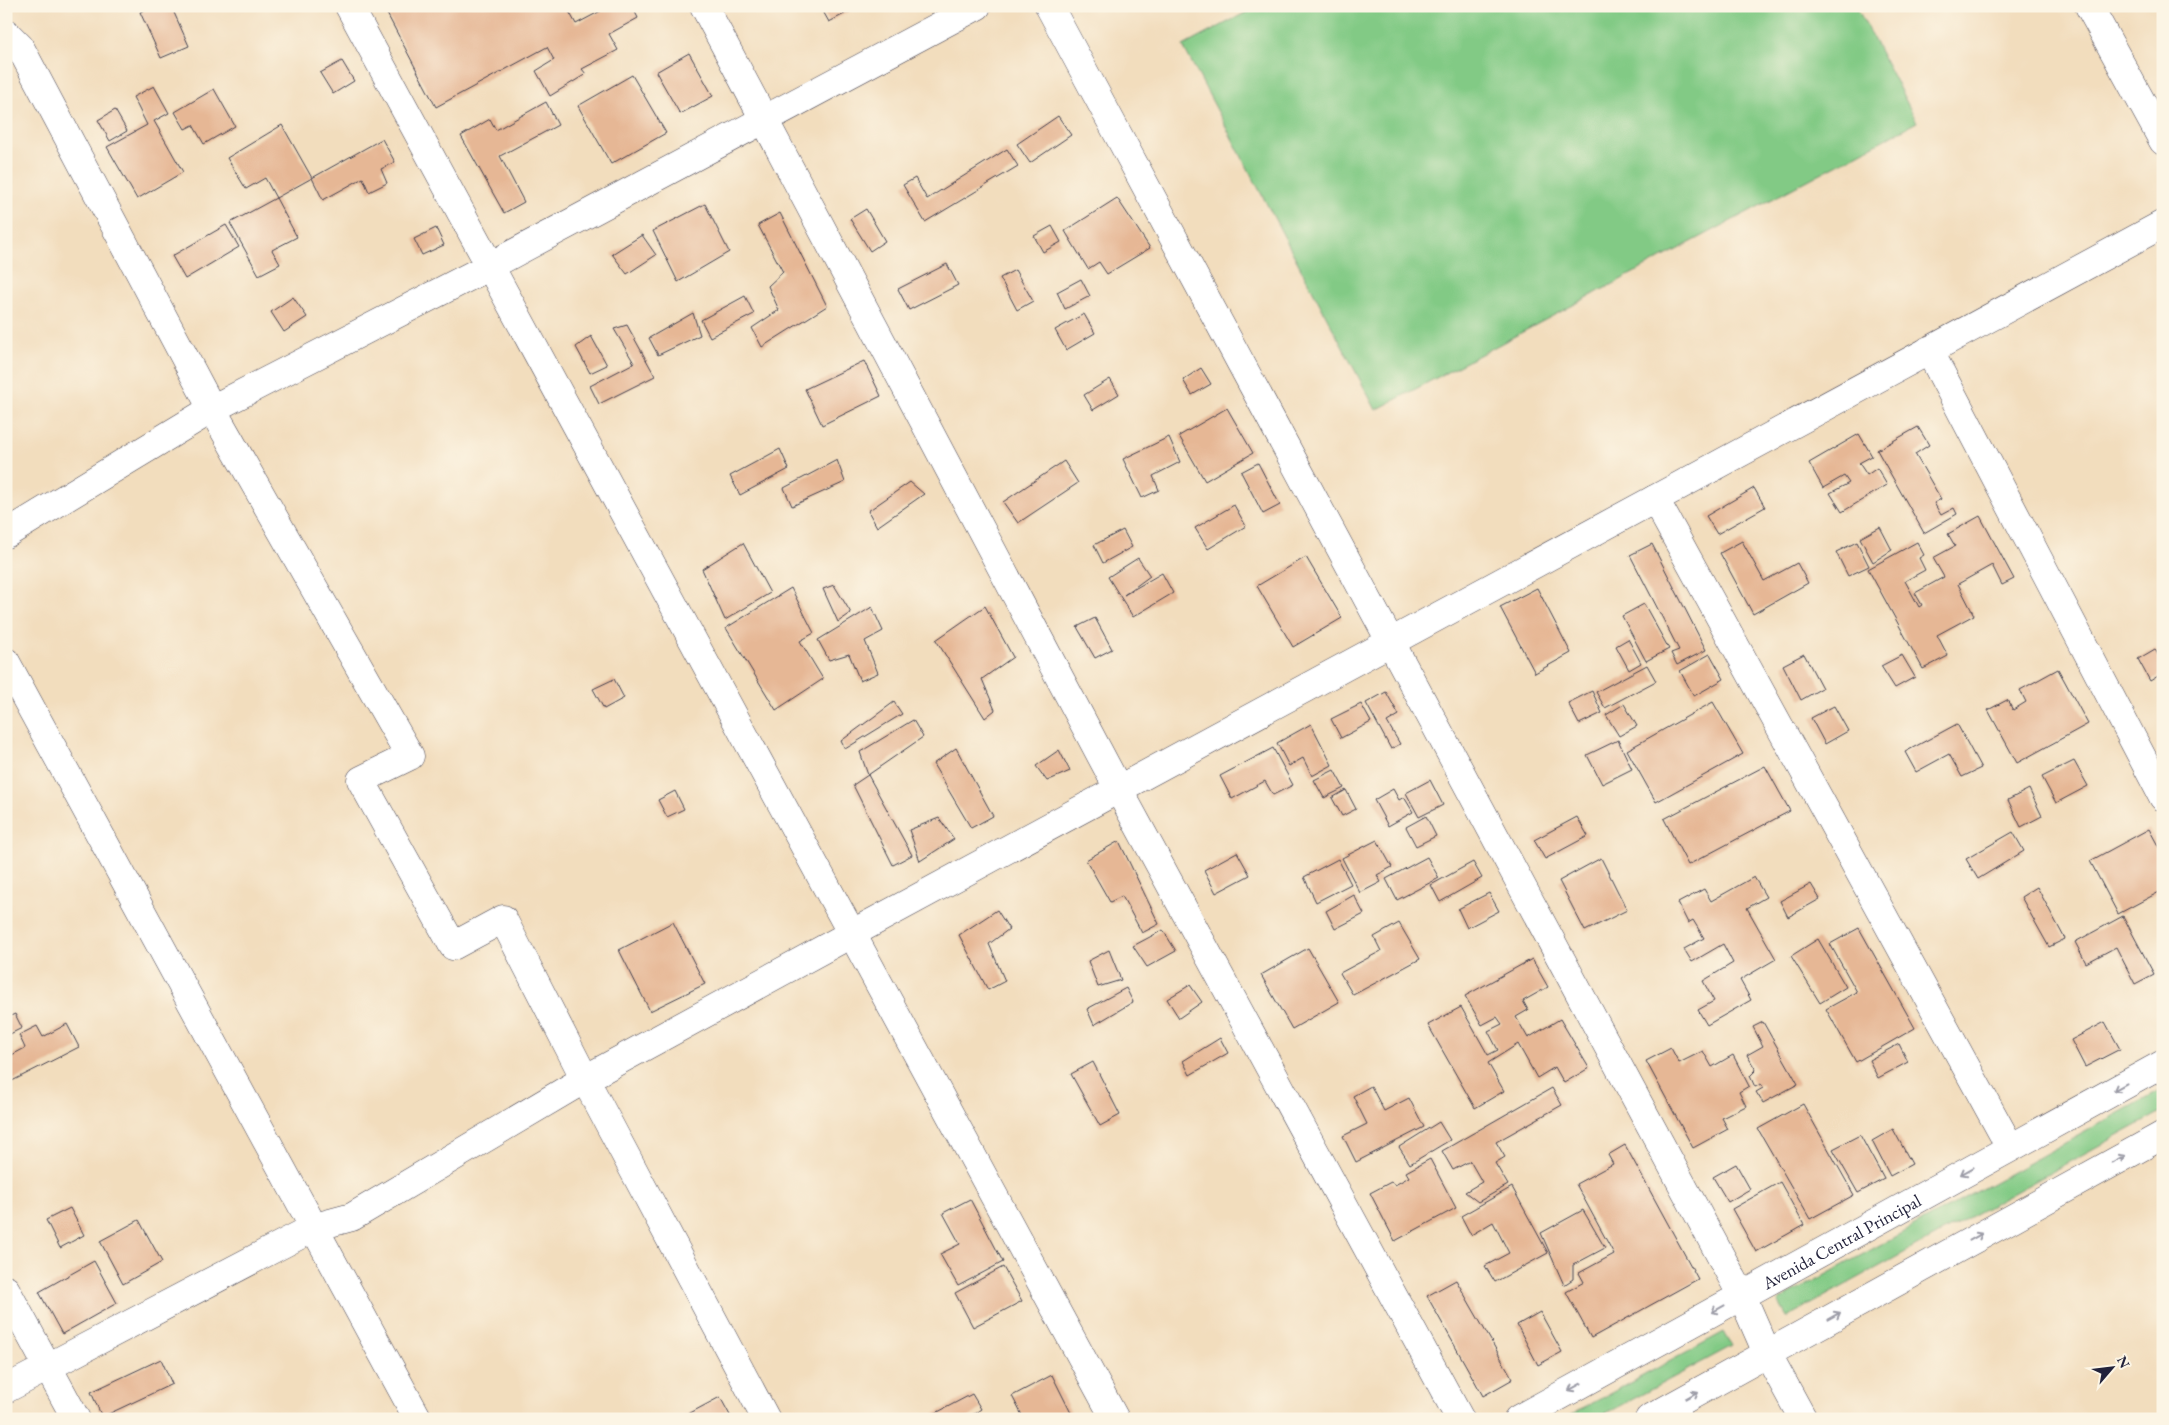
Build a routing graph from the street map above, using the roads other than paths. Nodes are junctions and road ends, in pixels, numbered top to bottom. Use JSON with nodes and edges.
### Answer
{"nodes":[{"id":1,"x":349,"y":6,"type":"edge"},
{"id":2,"x":704,"y":6,"type":"edge"},
{"id":3,"x":977,"y":6,"type":"edge"},
{"id":4,"x":1049,"y":6,"type":"edge"},
{"id":5,"x":2089,"y":6,"type":"edge"},
{"id":6,"x":6,"y":33,"type":"edge"},
{"id":7,"x":765,"y":120,"type":"junction"},
{"id":8,"x":2163,"y":141,"type":"edge"},
{"id":9,"x":2163,"y":224,"type":"edge"},
{"id":10,"x":488,"y":267,"type":"junction"},
{"id":11,"x":1929,"y":350,"type":"junction"},
{"id":12,"x":212,"y":409,"type":"junction"},
{"id":13,"x":1655,"y":499,"type":"junction"},
{"id":14,"x":6,"y":534,"type":"edge"},
{"id":15,"x":1390,"y":642,"type":"junction"},
{"id":16,"x":6,"y":662,"type":"edge"},
{"id":17,"x":1119,"y":790,"type":"junction"},
{"id":18,"x":2163,"y":797,"type":"edge"},
{"id":19,"x":851,"y":934,"type":"junction"},
{"id":20,"x":2163,"y":1064,"type":"edge"},
{"id":21,"x":585,"y":1079,"type":"junction"},
{"id":22,"x":2163,"y":1135,"type":"edge"},
{"id":23,"x":2010,"y":1147,"type":"junction"},
{"id":24,"x":315,"y":1227,"type":"junction"},
{"id":25,"x":6,"y":1290,"type":"edge"},
{"id":26,"x":1742,"y":1296,"type":"junction"},
{"id":27,"x":1767,"y":1353,"type":"junction"},
{"id":28,"x":48,"y":1366,"type":"junction"},
{"id":29,"x":6,"y":1389,"type":"edge"},
{"id":30,"x":76,"y":1419,"type":"edge"},
{"id":31,"x":418,"y":1419,"type":"edge"},
{"id":32,"x":766,"y":1419,"type":"edge"},
{"id":33,"x":1115,"y":1419,"type":"edge"},
{"id":34,"x":1460,"y":1419,"type":"edge"},
{"id":35,"x":1518,"y":1419,"type":"edge"},
{"id":36,"x":1649,"y":1419,"type":"edge"},
{"id":37,"x":1803,"y":1419,"type":"edge"}],
"edges":[{"from":1,"to":10,"type":"street"},
{"from":2,"to":7,"type":"street"},
{"from":3,"to":7,"type":"street"},
{"from":4,"to":15,"type":"street"},
{"from":5,"to":8,"type":"street"},
{"from":6,"to":12,"type":"street"},
{"from":7,"to":10,"type":"street"},
{"from":7,"to":17,"type":"street"},
{"from":9,"to":11,"type":"street"},
{"from":10,"to":12,"type":"street"},
{"from":10,"to":19,"type":"street"},
{"from":11,"to":13,"type":"street"},
{"from":11,"to":18,"type":"street"},
{"from":12,"to":14,"type":"street"},
{"from":12,"to":21,"type":"street"},
{"from":13,"to":15,"type":"street"},
{"from":13,"to":23,"type":"street"},
{"from":15,"to":17,"type":"street"},
{"from":15,"to":26,"type":"street"},
{"from":16,"to":24,"type":"street"},
{"from":17,"to":19,"type":"street"},
{"from":17,"to":34,"type":"street"},
{"from":19,"to":21,"type":"street"},
{"from":19,"to":33,"type":"street"},
{"from":20,"to":23,"type":"street","name":"Avenida Central Principal","one_way":true},
{"from":21,"to":24,"type":"street"},
{"from":21,"to":32,"type":"street"},
{"from":27,"to":22,"type":"street","one_way":true},
{"from":23,"to":26,"type":"street","name":"Avenida Central Principal","one_way":true},
{"from":24,"to":28,"type":"street"},
{"from":24,"to":31,"type":"street"},
{"from":25,"to":28,"type":"street"},
{"from":26,"to":27,"type":"street"},
{"from":26,"to":35,"type":"street","name":"Avenida Central Principal","one_way":true},
{"from":36,"to":27,"type":"street","one_way":true},
{"from":27,"to":37,"type":"street"},
{"from":28,"to":29,"type":"street"},
{"from":28,"to":30,"type":"street"}]}
